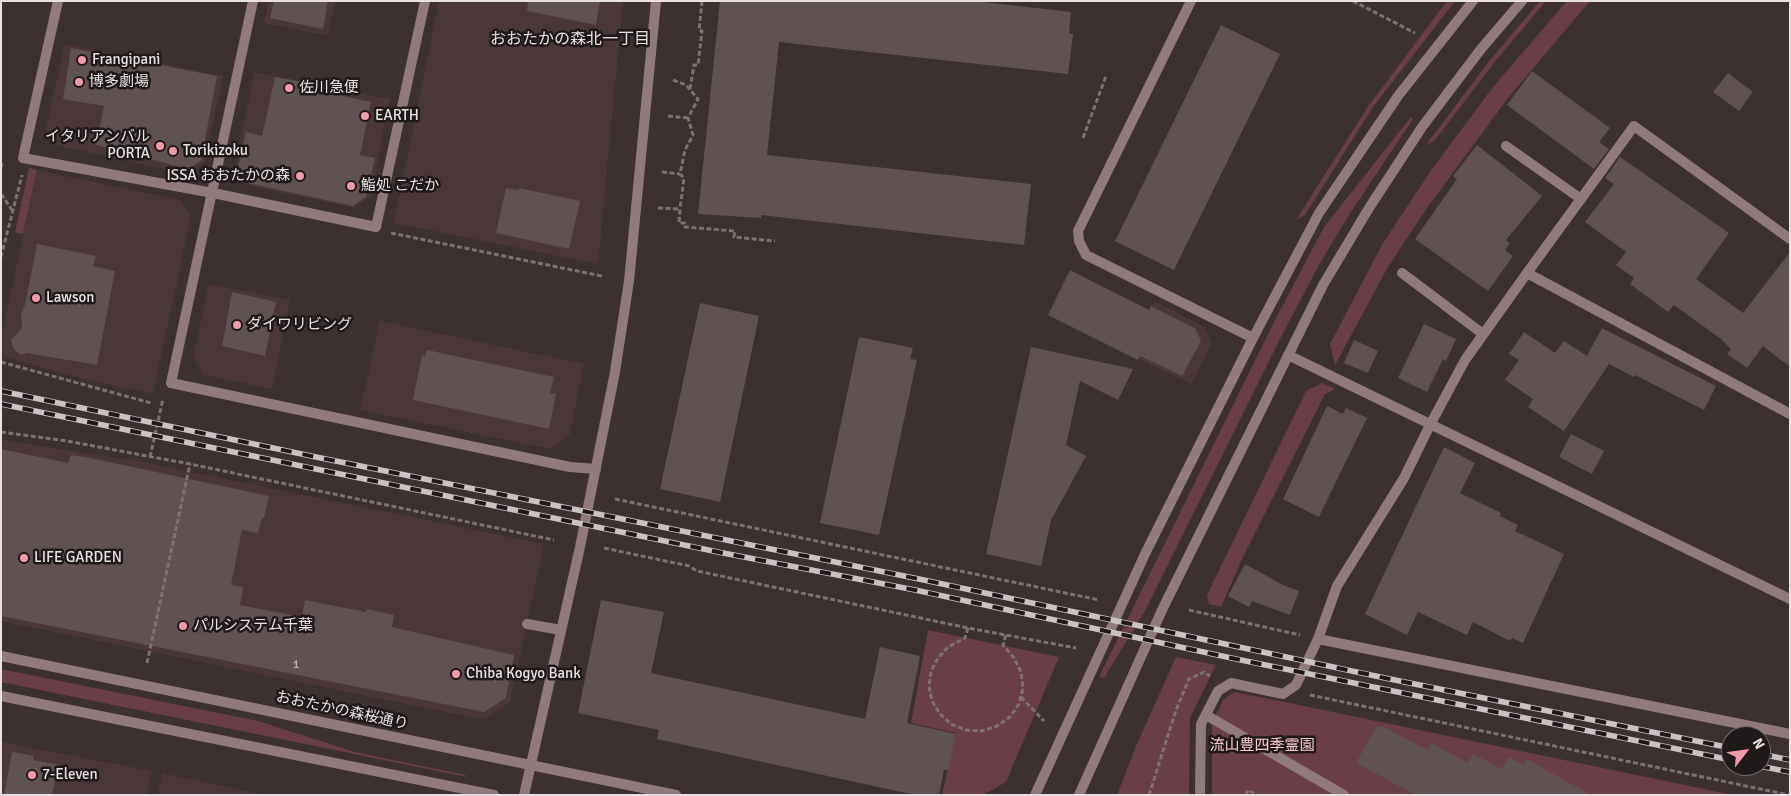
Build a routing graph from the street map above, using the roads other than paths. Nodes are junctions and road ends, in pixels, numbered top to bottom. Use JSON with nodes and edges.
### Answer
{"nodes":[{"id":1,"x":58,"y":1,"type":"edge"},
{"id":2,"x":253,"y":1,"type":"edge"},
{"id":3,"x":425,"y":1,"type":"edge"},
{"id":4,"x":656,"y":1,"type":"edge"},
{"id":5,"x":1191,"y":1,"type":"edge"},
{"id":6,"x":1473,"y":1,"type":"edge"},
{"id":7,"x":1522,"y":1,"type":"edge"},
{"id":8,"x":1506,"y":146,"type":"dead end"},
{"id":9,"x":213,"y":193,"type":"junction"},
{"id":10,"x":1581,"y":199,"type":"junction"},
{"id":11,"x":1790,"y":239,"type":"edge"},
{"id":12,"x":1402,"y":273,"type":"dead end"},
{"id":13,"x":1527,"y":273,"type":"junction"},
{"id":14,"x":1484,"y":334,"type":"junction"},
{"id":15,"x":1253,"y":338,"type":"junction"},
{"id":16,"x":1288,"y":355,"type":"junction"},
{"id":17,"x":1790,"y":414,"type":"edge"},
{"id":18,"x":1430,"y":425,"type":"junction"},
{"id":19,"x":596,"y":469,"type":"junction"},
{"id":20,"x":1790,"y":598,"type":"edge"},
{"id":21,"x":527,"y":624,"type":"dead end"},
{"id":22,"x":561,"y":630,"type":"junction"},
{"id":23,"x":1318,"y":639,"type":"junction"},
{"id":24,"x":1,"y":656,"type":"edge"},
{"id":25,"x":1,"y":696,"type":"edge"},
{"id":26,"x":1206,"y":715,"type":"junction"},
{"id":27,"x":1790,"y":734,"type":"edge"},
{"id":28,"x":530,"y":765,"type":"junction"},
{"id":29,"x":494,"y":795,"type":"edge"},
{"id":30,"x":524,"y":795,"type":"edge"},
{"id":31,"x":676,"y":795,"type":"edge"},
{"id":32,"x":1035,"y":795,"type":"edge"},
{"id":33,"x":1079,"y":795,"type":"edge"},
{"id":34,"x":1200,"y":795,"type":"edge"},
{"id":35,"x":1344,"y":795,"type":"edge"}],
"edges":[{"from":1,"to":9,"type":"street"},
{"from":2,"to":9,"type":"street"},
{"from":3,"to":9,"type":"street"},
{"from":4,"to":19,"type":"street"},
{"from":5,"to":15,"type":"street"},
{"from":6,"to":15,"type":"street"},
{"from":7,"to":16,"type":"street"},
{"from":8,"to":10,"type":"street"},
{"from":9,"to":19,"type":"street"},
{"from":10,"to":11,"type":"street"},
{"from":10,"to":13,"type":"street"},
{"from":12,"to":14,"type":"street"},
{"from":13,"to":14,"type":"street"},
{"from":13,"to":17,"type":"street"},
{"from":14,"to":18,"type":"street"},
{"from":15,"to":32,"type":"street"},
{"from":16,"to":18,"type":"street"},
{"from":16,"to":33,"type":"street"},
{"from":18,"to":20,"type":"street"},
{"from":18,"to":23,"type":"street"},
{"from":19,"to":22,"type":"street"},
{"from":21,"to":22,"type":"street"},
{"from":22,"to":28,"type":"street"},
{"from":23,"to":26,"type":"street"},
{"from":23,"to":27,"type":"street"},
{"from":24,"to":28,"type":"street","name":"おおたかの森桜通り"},
{"from":25,"to":29,"type":"street"},
{"from":26,"to":34,"type":"street"},
{"from":26,"to":35,"type":"street"},
{"from":28,"to":30,"type":"street"},
{"from":28,"to":31,"type":"street","name":"おおたかの森桜通り"}]}
